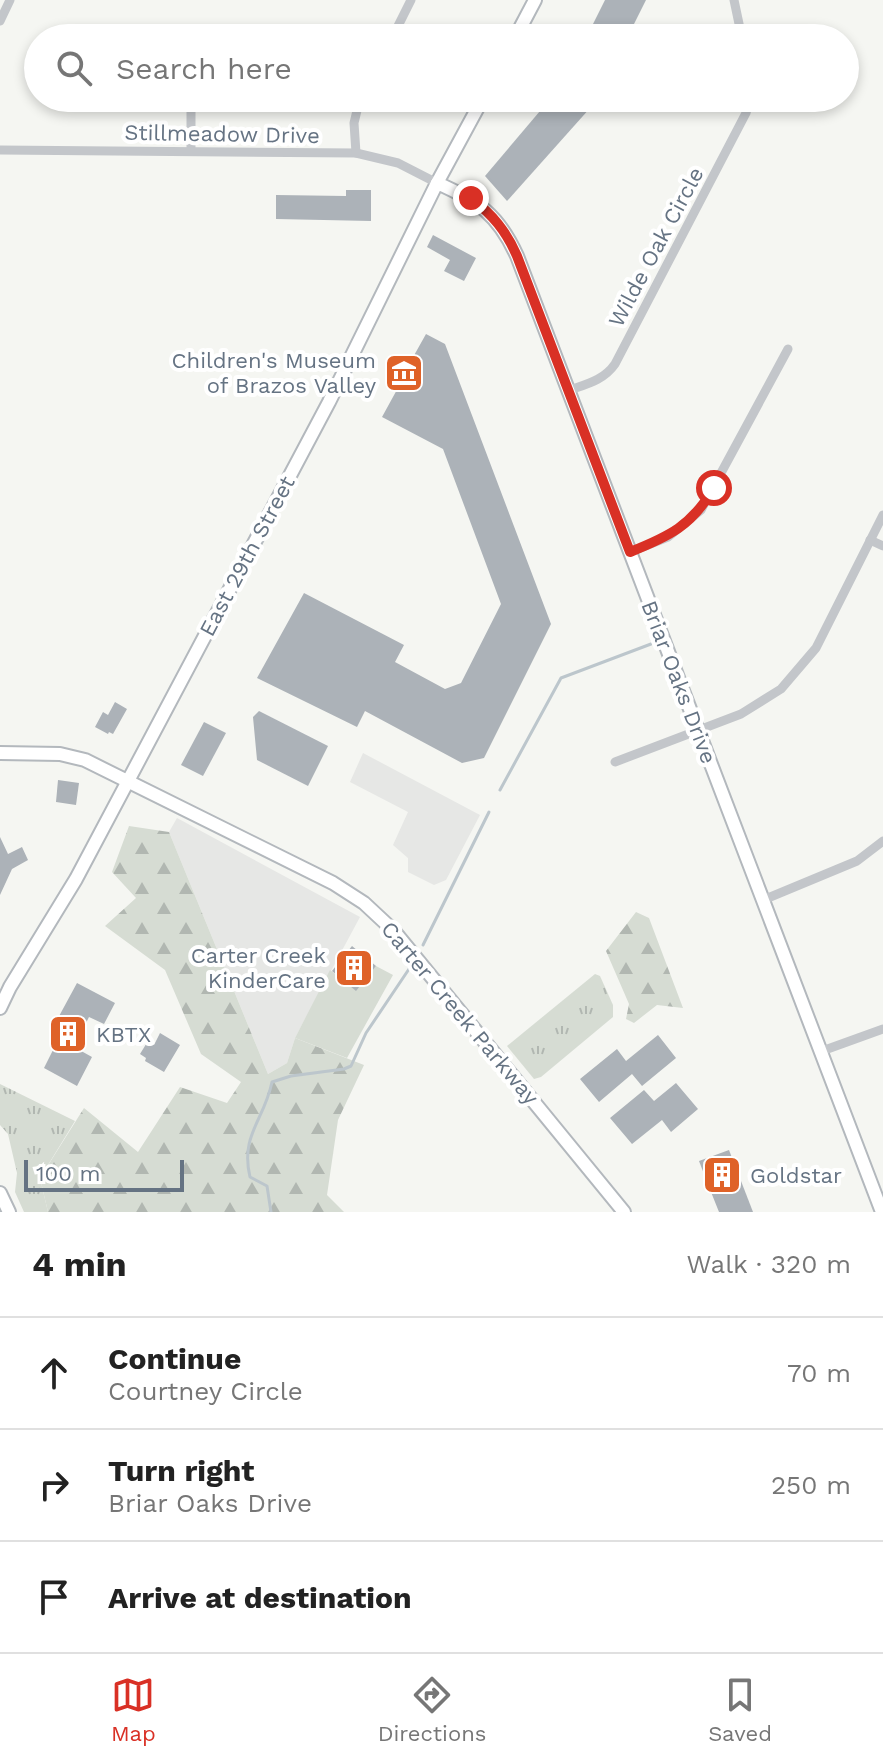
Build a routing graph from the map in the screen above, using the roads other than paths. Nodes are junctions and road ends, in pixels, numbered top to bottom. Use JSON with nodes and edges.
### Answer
{"nodes":[{"id":1,"x":10,"y":0,"type":"edge"},
{"id":2,"x":411,"y":0,"type":"edge"},
{"id":3,"x":535,"y":0,"type":"edge"},
{"id":4,"x":734,"y":0,"type":"edge"},
{"id":5,"x":0,"y":21,"type":"edge"},
{"id":6,"x":399,"y":24,"type":"edge"},
{"id":7,"x":522,"y":24,"type":"edge"},
{"id":8,"x":739,"y":24,"type":"edge"},
{"id":9,"x":191,"y":112,"type":"edge"},
{"id":10,"x":357,"y":112,"type":"edge"},
{"id":11,"x":475,"y":112,"type":"edge"},
{"id":12,"x":746,"y":112,"type":"edge"},
{"id":13,"x":0,"y":150,"type":"edge"},
{"id":14,"x":191,"y":151,"type":"junction"},
{"id":15,"x":356,"y":153,"type":"junction"},
{"id":16,"x":437,"y":183,"type":"junction"},
{"id":17,"x":788,"y":349,"type":"dead end"},
{"id":18,"x":570,"y":390,"type":"junction"},
{"id":19,"x":883,"y":515,"type":"edge"},
{"id":20,"x":870,"y":540,"type":"junction"},
{"id":21,"x":883,"y":546,"type":"edge"},
{"id":22,"x":630,"y":552,"type":"junction"},
{"id":23,"x":697,"y":729,"type":"junction"},
{"id":24,"x":0,"y":753,"type":"edge"},
{"id":25,"x":615,"y":762,"type":"dead end"},
{"id":26,"x":128,"y":780,"type":"junction"},
{"id":27,"x":883,"y":841,"type":"edge"},
{"id":28,"x":763,"y":900,"type":"junction"},
{"id":29,"x":0,"y":1008,"type":"edge"},
{"id":30,"x":883,"y":1029,"type":"edge"},
{"id":31,"x":822,"y":1051,"type":"junction"},
{"id":32,"x":0,"y":1193,"type":"edge"},
{"id":33,"x":9,"y":1212,"type":"edge"},
{"id":34,"x":624,"y":1212,"type":"edge"},
{"id":35,"x":882,"y":1212,"type":"edge"}],
"edges":[{"from":1,"to":5,"type":"street"},
{"from":2,"to":6,"type":"street"},
{"from":3,"to":7,"type":"street"},
{"from":4,"to":8,"type":"street"},
{"from":9,"to":14,"type":"street"},
{"from":10,"to":15,"type":"street"},
{"from":11,"to":16,"type":"street","name":"East 29th Street"},
{"from":12,"to":18,"type":"street","name":"Wilde Oak Circle"},
{"from":13,"to":14,"type":"street","name":"Stillmeadow Drive"},
{"from":14,"to":15,"type":"street","name":"Stillmeadow Drive"},
{"from":15,"to":16,"type":"street","name":"Stillmeadow Drive"},
{"from":16,"to":18,"type":"street","name":"Briar Oaks Drive"},
{"from":16,"to":26,"type":"street","name":"East 29th Street"},
{"from":17,"to":22,"type":"street"},
{"from":18,"to":22,"type":"street","name":"Briar Oaks Drive"},
{"from":19,"to":20,"type":"street"},
{"from":20,"to":21,"type":"street"},
{"from":20,"to":23,"type":"street"},
{"from":22,"to":23,"type":"street","name":"Briar Oaks Drive"},
{"from":23,"to":25,"type":"street"},
{"from":23,"to":28,"type":"street","name":"Briar Oaks Drive"},
{"from":24,"to":26,"type":"street","name":"Carter Creek Parkway"},
{"from":26,"to":29,"type":"street","name":"East 29th Street"},
{"from":26,"to":34,"type":"street","name":"Carter Creek Parkway"},
{"from":27,"to":28,"type":"street"},
{"from":28,"to":31,"type":"street","name":"Briar Oaks Drive"},
{"from":30,"to":31,"type":"street"},
{"from":31,"to":35,"type":"street","name":"Briar Oaks Drive"},
{"from":32,"to":33,"type":"street"}]}
